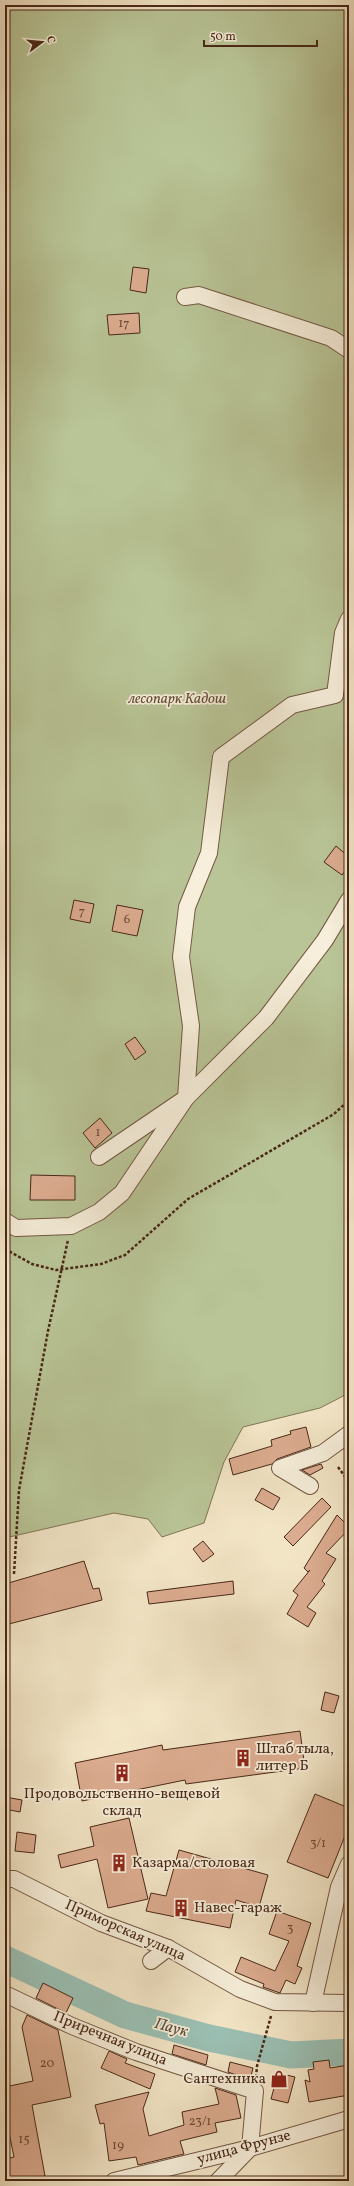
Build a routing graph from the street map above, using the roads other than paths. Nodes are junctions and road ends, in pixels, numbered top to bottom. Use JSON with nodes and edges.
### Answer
{"nodes":[{"id":1,"x":185,"y":297,"type":"dead end"},
{"id":2,"x":349,"y":350,"type":"edge"},
{"id":3,"x":349,"y":619,"type":"edge"},
{"id":4,"x":349,"y":900,"type":"edge"},
{"id":5,"x":186,"y":1098,"type":"junction"},
{"id":6,"x":99,"y":1157,"type":"dead end"},
{"id":7,"x":5,"y":1221,"type":"edge"},
{"id":8,"x":349,"y":1434,"type":"edge"},
{"id":9,"x":310,"y":1486,"type":"dead end"},
{"id":10,"x":349,"y":1864,"type":"edge"},
{"id":11,"x":5,"y":1879,"type":"edge"},
{"id":12,"x":168,"y":1948,"type":"junction"},
{"id":13,"x":151,"y":1961,"type":"dead end"},
{"id":14,"x":5,"y":1994,"type":"edge"},
{"id":15,"x":313,"y":2003,"type":"junction"},
{"id":16,"x":349,"y":2003,"type":"edge"},
{"id":17,"x":349,"y":2118,"type":"edge"},
{"id":18,"x":250,"y":2148,"type":"junction"},
{"id":19,"x":114,"y":2181,"type":"edge"},
{"id":20,"x":218,"y":2181,"type":"edge"}],
"edges":[{"from":1,"to":2,"type":"street"},
{"from":3,"to":5,"type":"street"},
{"from":4,"to":5,"type":"street"},
{"from":5,"to":6,"type":"street"},
{"from":5,"to":7,"type":"street"},
{"from":8,"to":9,"type":"street"},
{"from":10,"to":15,"type":"street"},
{"from":11,"to":12,"type":"street","name":"Приморская улица"},
{"from":12,"to":13,"type":"street"},
{"from":12,"to":15,"type":"street","name":"Приморская улица"},
{"from":14,"to":18,"type":"street","name":"Приречная улица"},
{"from":15,"to":16,"type":"street","name":"Приморская улица"},
{"from":17,"to":18,"type":"street","name":"улица Фрунзе"},
{"from":18,"to":19,"type":"street","name":"улица Фрунзе"},
{"from":18,"to":20,"type":"street"}]}
